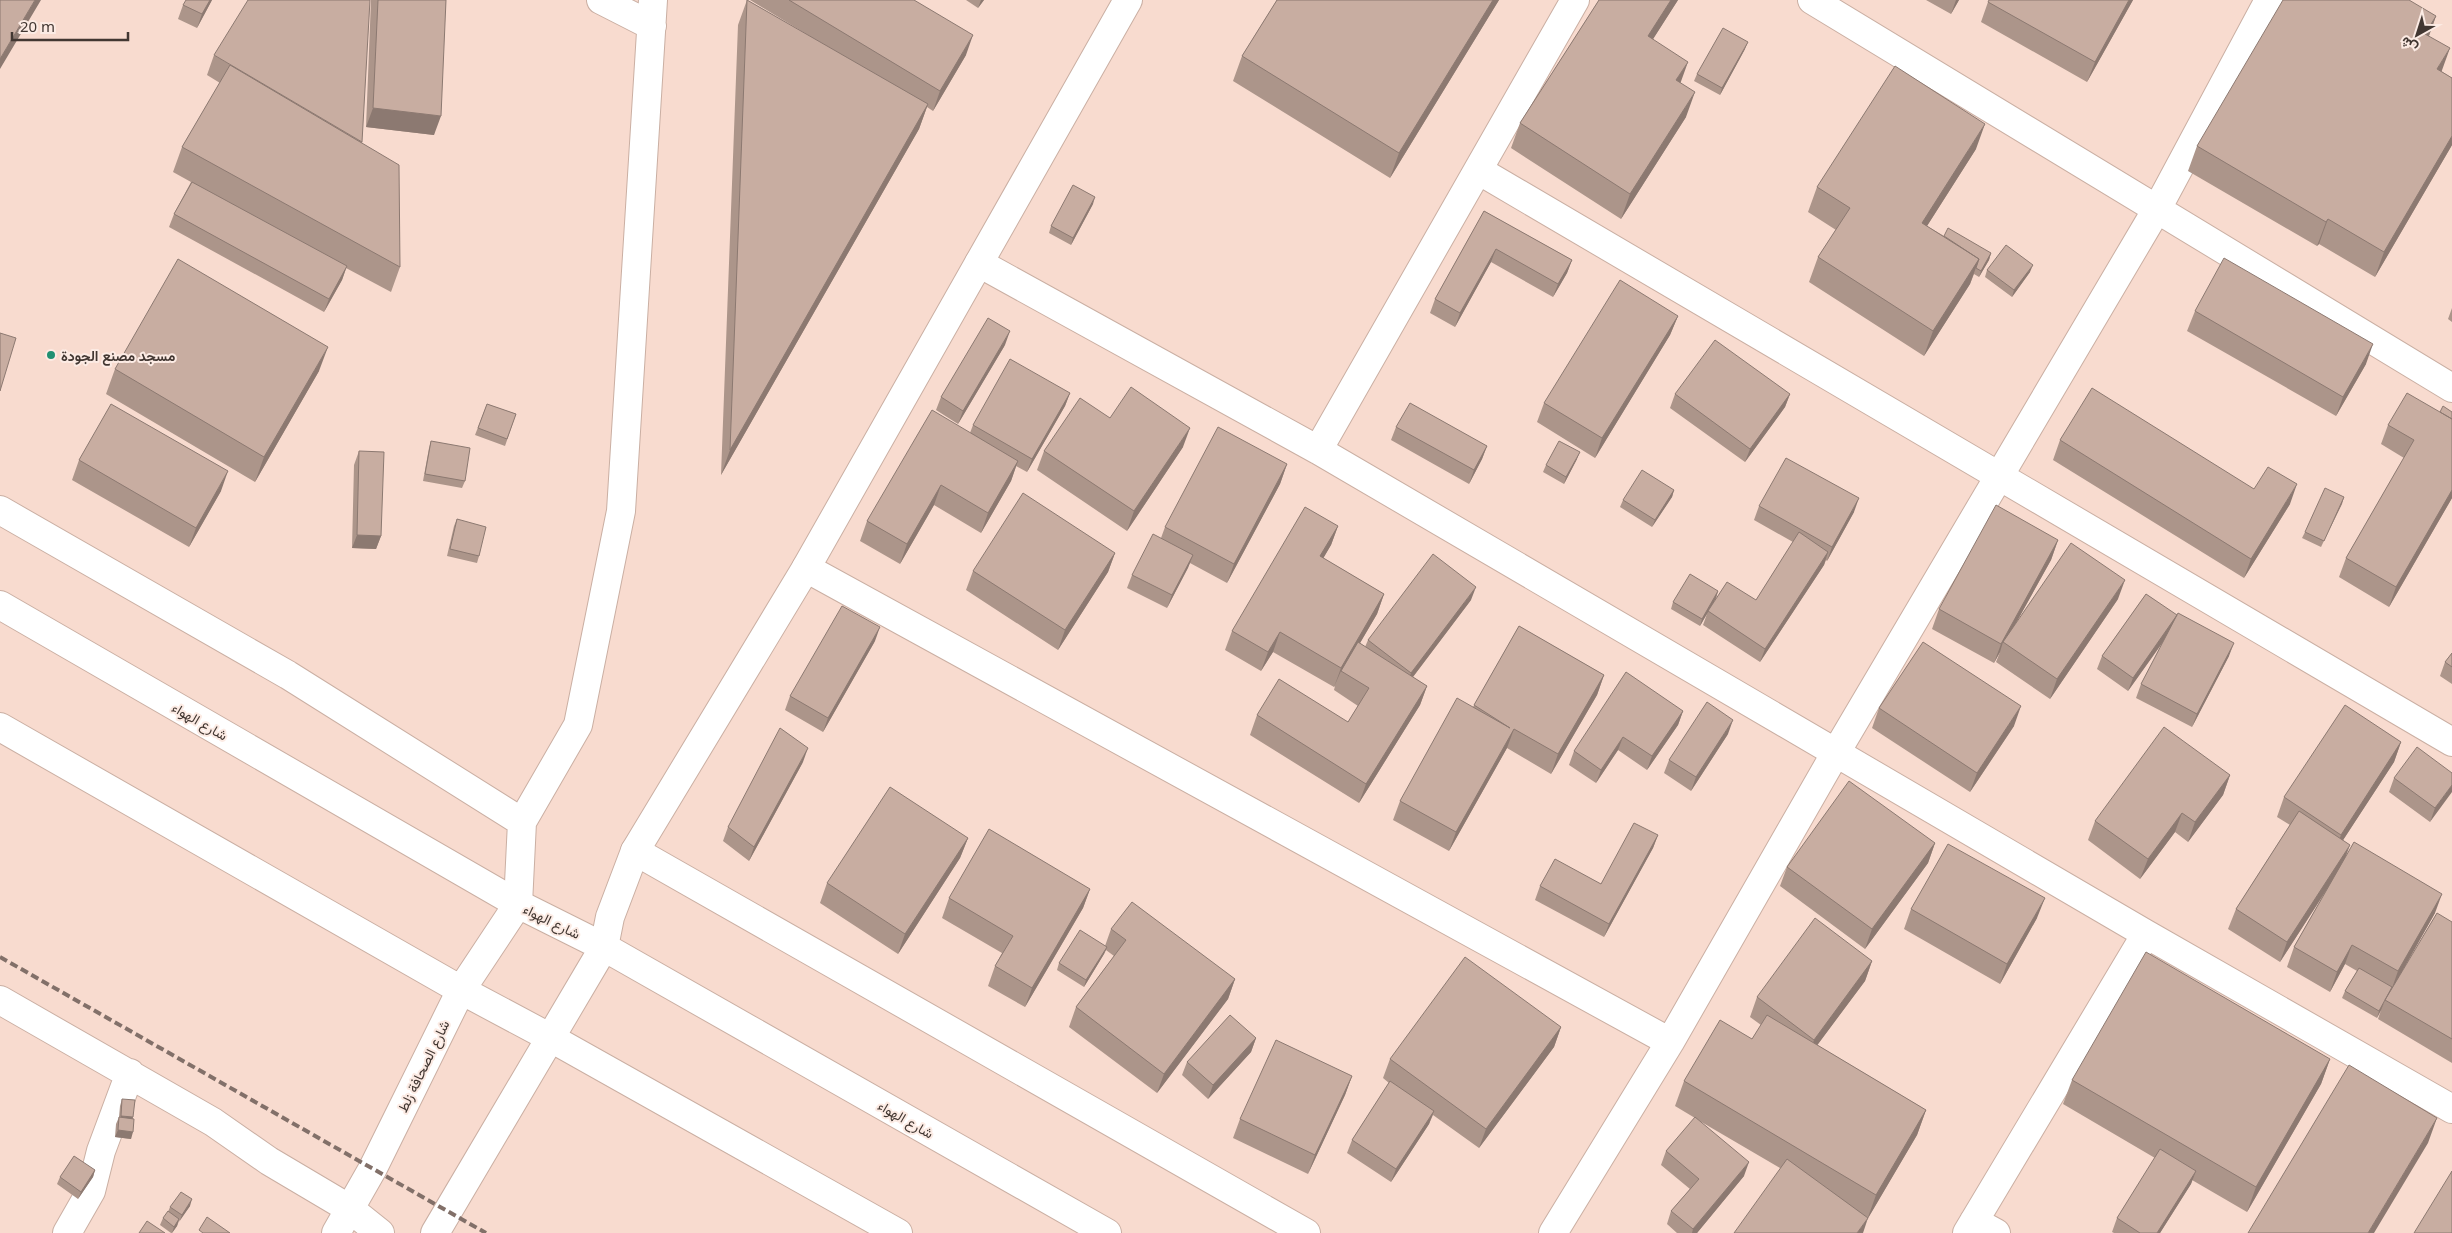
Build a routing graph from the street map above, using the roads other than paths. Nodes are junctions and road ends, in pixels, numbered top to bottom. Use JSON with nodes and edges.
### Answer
{"nodes":[{"id":1,"x":601,"y":0,"type":"edge"},
{"id":2,"x":1128,"y":0,"type":"edge"},
{"id":3,"x":1575,"y":0,"type":"edge"},
{"id":4,"x":1812,"y":0,"type":"edge"},
{"id":5,"x":2269,"y":0,"type":"edge"},
{"id":6,"x":652,"y":13,"type":"edge"},
{"id":7,"x":1478,"y":170,"type":"junction"},
{"id":8,"x":2157,"y":209,"type":"junction"},
{"id":9,"x":979,"y":262,"type":"junction"},
{"id":10,"x":2452,"y":388,"type":"edge"},
{"id":11,"x":1318,"y":450,"type":"junction"},
{"id":12,"x":2000,"y":477,"type":"junction"},
{"id":13,"x":0,"y":510,"type":"edge"},
{"id":14,"x":806,"y":568,"type":"junction"},
{"id":15,"x":0,"y":605,"type":"edge"},
{"id":16,"x":0,"y":727,"type":"edge"},
{"id":17,"x":2452,"y":742,"type":"edge"},
{"id":18,"x":1835,"y":754,"type":"junction"},
{"id":19,"x":522,"y":822,"type":"junction"},
{"id":20,"x":635,"y":851,"type":"junction"},
{"id":21,"x":518,"y":904,"type":"junction"},
{"id":22,"x":2146,"y":934,"type":"junction"},
{"id":23,"x":604,"y":947,"type":"junction"},
{"id":24,"x":461,"y":990,"type":"junction"},
{"id":25,"x":0,"y":1000,"type":"edge"},
{"id":26,"x":549,"y":1037,"type":"junction"},
{"id":27,"x":1670,"y":1042,"type":"junction"},
{"id":28,"x":130,"y":1073,"type":"junction"},
{"id":29,"x":2452,"y":1109,"type":"edge"},
{"id":30,"x":350,"y":1210,"type":"junction"},
{"id":31,"x":1979,"y":1229,"type":"edge"},
{"id":32,"x":67,"y":1233,"type":"edge"},
{"id":33,"x":336,"y":1233,"type":"edge"},
{"id":34,"x":380,"y":1233,"type":"edge"},
{"id":35,"x":435,"y":1233,"type":"edge"},
{"id":36,"x":898,"y":1233,"type":"edge"},
{"id":37,"x":1107,"y":1233,"type":"edge"},
{"id":38,"x":1306,"y":1233,"type":"edge"},
{"id":39,"x":1553,"y":1233,"type":"edge"}],
"edges":[{"from":1,"to":6,"type":"main road"},
{"from":2,"to":9,"type":"main road"},
{"from":3,"to":7,"type":"main road"},
{"from":4,"to":8,"type":"main road"},
{"from":5,"to":8,"type":"main road"},
{"from":6,"to":19,"type":"main road"},
{"from":7,"to":11,"type":"main road"},
{"from":7,"to":12,"type":"main road"},
{"from":8,"to":10,"type":"main road"},
{"from":8,"to":12,"type":"main road"},
{"from":9,"to":11,"type":"main road"},
{"from":9,"to":14,"type":"main road"},
{"from":11,"to":18,"type":"main road"},
{"from":12,"to":17,"type":"main road"},
{"from":12,"to":18,"type":"main road"},
{"from":13,"to":19,"type":"main road"},
{"from":14,"to":20,"type":"main road"},
{"from":14,"to":27,"type":"main road"},
{"from":15,"to":21,"type":"main road","name":"شارع الهواء"},
{"from":16,"to":24,"type":"main road"},
{"from":18,"to":22,"type":"main road"},
{"from":18,"to":27,"type":"main road"},
{"from":19,"to":21,"type":"main road"},
{"from":20,"to":23,"type":"main road"},
{"from":20,"to":38,"type":"main road"},
{"from":21,"to":23,"type":"main road","name":"شارع الهواء"},
{"from":21,"to":24,"type":"main road","name":"شارع الصحافة زلط"},
{"from":22,"to":29,"type":"main road"},
{"from":22,"to":31,"type":"main road"},
{"from":23,"to":26,"type":"main road"},
{"from":23,"to":37,"type":"main road","name":"شارع الهواء"},
{"from":24,"to":26,"type":"main road"},
{"from":24,"to":30,"type":"main road","name":"شارع الصحافة زلط"},
{"from":25,"to":28,"type":"main road"},
{"from":26,"to":35,"type":"main road"},
{"from":26,"to":36,"type":"main road"},
{"from":27,"to":39,"type":"main road"},
{"from":28,"to":30,"type":"main road"},
{"from":28,"to":32,"type":"main road"},
{"from":30,"to":33,"type":"main road","name":"شارع الصحافة زلط"},
{"from":30,"to":34,"type":"main road"}]}
